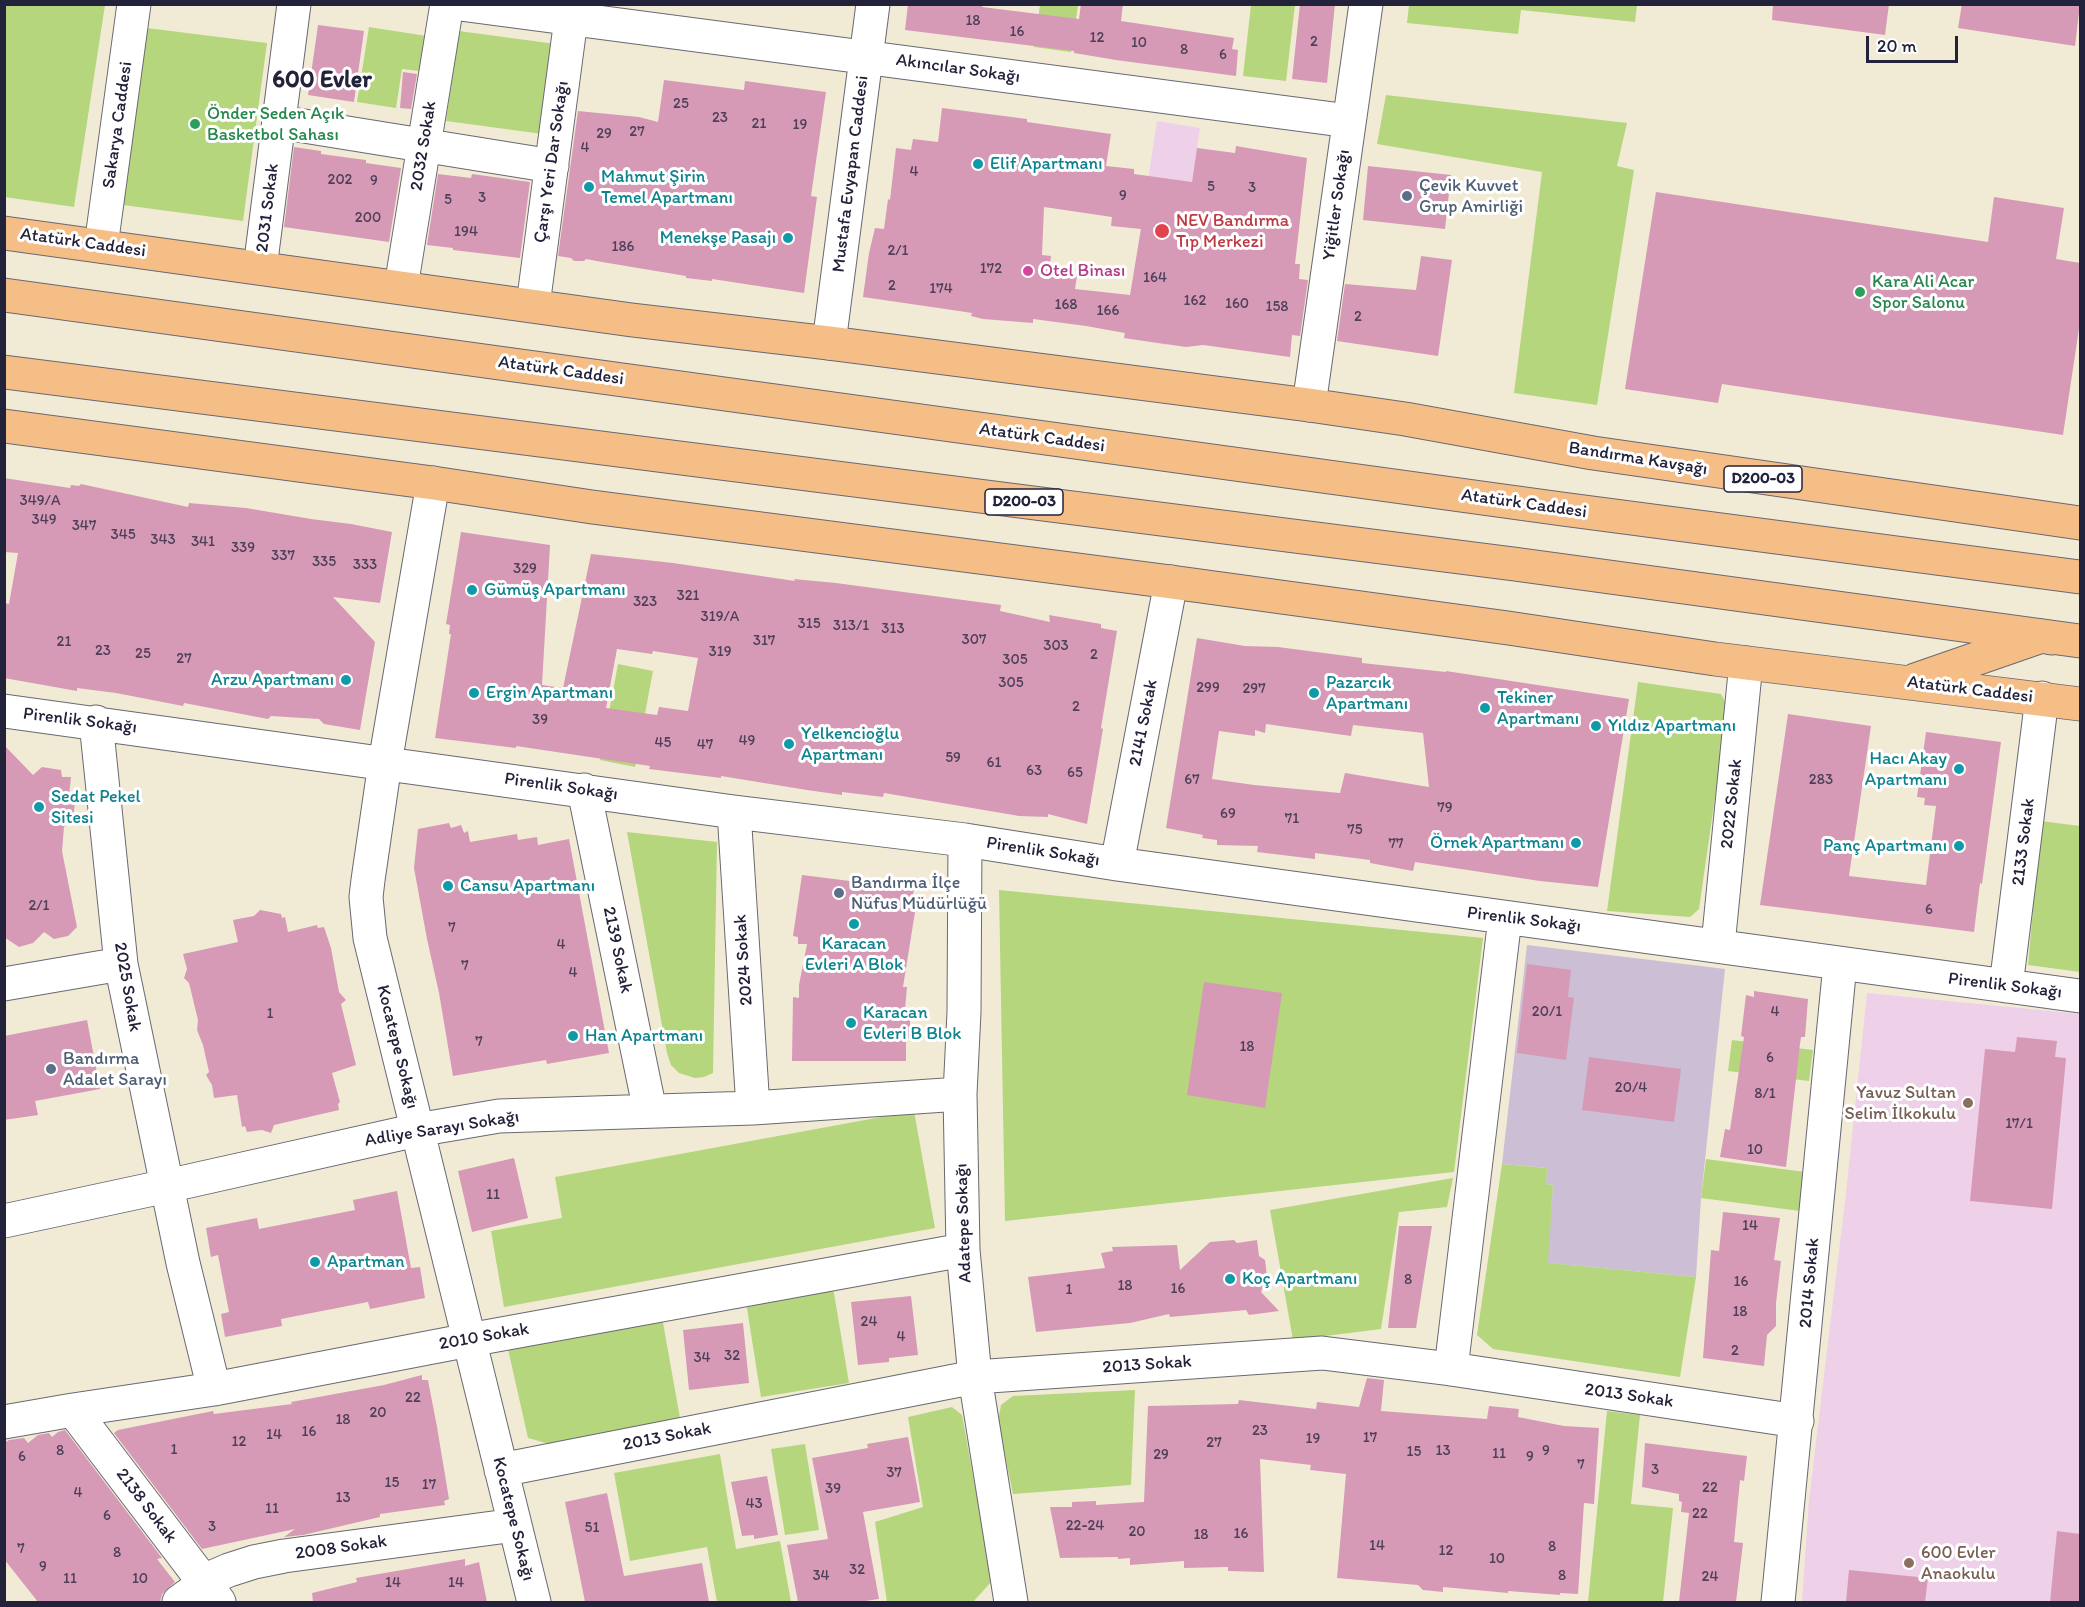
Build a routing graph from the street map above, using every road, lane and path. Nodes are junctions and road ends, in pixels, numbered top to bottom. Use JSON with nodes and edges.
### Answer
{"nodes":[{"id":1,"x":134,"y":4,"type":"edge"},
{"id":2,"x":294,"y":4,"type":"edge"},
{"id":3,"x":447,"y":4,"type":"edge"},
{"id":4,"x":460,"y":4,"type":"edge"},
{"id":5,"x":873,"y":4,"type":"edge"},
{"id":6,"x":1366,"y":4,"type":"edge"},
{"id":7,"x":571,"y":19,"type":"junction"},
{"id":8,"x":866,"y":57,"type":"junction"},
{"id":9,"x":1349,"y":121,"type":"junction"},
{"id":10,"x":279,"y":122,"type":"junction"},
{"id":11,"x":424,"y":145,"type":"junction"},
{"id":12,"x":552,"y":166,"type":"junction"},
{"id":13,"x":4,"y":233,"type":"edge"},
{"id":14,"x":101,"y":246,"type":"junction"},
{"id":15,"x":260,"y":268,"type":"junction"},
{"id":16,"x":401,"y":286,"type":"junction"},
{"id":17,"x":4,"y":295,"type":"edge"},
{"id":18,"x":533,"y":305,"type":"junction"},
{"id":19,"x":829,"y":343,"type":"junction"},
{"id":20,"x":4,"y":372,"type":"edge"},
{"id":21,"x":1309,"y":405,"type":"junction"},
{"id":22,"x":4,"y":426,"type":"edge"},
{"id":23,"x":1446,"y":427,"type":"joint"},
{"id":24,"x":433,"y":483,"type":"junction"},
{"id":25,"x":2080,"y":523,"type":"edge"},
{"id":26,"x":2080,"y":577,"type":"edge"},
{"id":27,"x":1171,"y":582,"type":"junction"},
{"id":28,"x":2042,"y":636,"type":"junction"},
{"id":29,"x":2080,"y":642,"type":"edge"},
{"id":30,"x":2080,"y":657,"type":"edge"},
{"id":31,"x":1746,"y":663,"type":"junction"},
{"id":32,"x":1908,"y":682,"type":"junction"},
{"id":33,"x":2042,"y":698,"type":"junction"},
{"id":34,"x":2080,"y":704,"type":"edge"},
{"id":35,"x":4,"y":711,"type":"edge"},
{"id":36,"x":96,"y":722,"type":"junction"},
{"id":37,"x":385,"y":763,"type":"junction"},
{"id":38,"x":584,"y":790,"type":"junction"},
{"id":39,"x":734,"y":812,"type":"junction"},
{"id":40,"x":965,"y":840,"type":"junction"},
{"id":41,"x":1118,"y":864,"type":"junction"},
{"id":42,"x":1505,"y":918,"type":"junction"},
{"id":43,"x":1718,"y":945,"type":"junction"},
{"id":44,"x":121,"y":964,"type":"junction"},
{"id":45,"x":1840,"y":964,"type":"junction"},
{"id":46,"x":4,"y":984,"type":"edge"},
{"id":47,"x":2006,"y":986,"type":"junction"},
{"id":48,"x":2080,"y":996,"type":"edge"},
{"id":49,"x":960,"y":1094,"type":"junction"},
{"id":50,"x":753,"y":1108,"type":"junction"},
{"id":51,"x":650,"y":1111,"type":"junction"},
{"id":52,"x":417,"y":1130,"type":"junction"},
{"id":53,"x":167,"y":1186,"type":"junction"},
{"id":54,"x":4,"y":1221,"type":"edge"},
{"id":55,"x":963,"y":1250,"type":"junction"},
{"id":56,"x":469,"y":1340,"type":"junction"},
{"id":57,"x":1451,"y":1369,"type":"junction"},
{"id":58,"x":975,"y":1377,"type":"junction"},
{"id":59,"x":214,"y":1389,"type":"junction"},
{"id":60,"x":73,"y":1410,"type":"junction"},
{"id":61,"x":1797,"y":1421,"type":"junction"},
{"id":62,"x":4,"y":1422,"type":"edge"},
{"id":63,"x":501,"y":1470,"type":"junction"},
{"id":64,"x":514,"y":1525,"type":"junction"},
{"id":65,"x":200,"y":1596,"type":"edge"},
{"id":66,"x":534,"y":1602,"type":"edge"},
{"id":67,"x":1011,"y":1602,"type":"edge"},
{"id":68,"x":1778,"y":1602,"type":"edge"}],
"edges":[{"from":1,"to":14,"type":"street","name":"Sakarya Caddesi"},
{"from":2,"to":10,"type":"street","name":"2031 Sokak"},
{"from":3,"to":11,"type":"street","name":"2032 Sokak"},
{"from":4,"to":7,"type":"street","name":"Akıncılar Sokağı"},
{"from":5,"to":8,"type":"street","name":"Mustafa Evyapan Caddesi"},
{"from":6,"to":9,"type":"street","name":"Yiğitler Sokağı"},
{"from":7,"to":8,"type":"street","name":"Akıncılar Sokağı"},
{"from":7,"to":12,"type":"street","name":"Çarşı Yeri Dar Sokağı"},
{"from":8,"to":9,"type":"street","name":"Akıncılar Sokağı"},
{"from":8,"to":19,"type":"street","name":"Mustafa Evyapan Caddesi"},
{"from":9,"to":21,"type":"street","name":"Yiğitler Sokağı"},
{"from":10,"to":11,"type":"street"},
{"from":10,"to":15,"type":"street","name":"2031 Sokak"},
{"from":11,"to":12,"type":"street"},
{"from":11,"to":16,"type":"street","name":"2032 Sokak"},
{"from":12,"to":18,"type":"street","name":"Çarşı Yeri Dar Sokağı"},
{"from":13,"to":14,"type":"main road","name":"Atatürk Caddesi"},
{"from":14,"to":15,"type":"main road","name":"Atatürk Caddesi"},
{"from":15,"to":16,"type":"main road","name":"Atatürk Caddesi"},
{"from":16,"to":18,"type":"main road","name":"Atatürk Caddesi"},
{"from":17,"to":26,"type":"main road","name":"Atatürk Caddesi"},
{"from":18,"to":19,"type":"main road","name":"Atatürk Caddesi"},
{"from":19,"to":21,"type":"main road","name":"Atatürk Caddesi"},
{"from":20,"to":28,"type":"main road","number":"D200-03"},
{"from":21,"to":23,"type":"main road","name":"Atatürk Caddesi"},
{"from":22,"to":24,"type":"main road","name":"Atatürk Caddesi"},
{"from":23,"to":25,"type":"main road","name":"Bandırma Kavşağı","number":"D200-03"},
{"from":24,"to":27,"type":"main road","name":"Atatürk Caddesi"},
{"from":24,"to":37,"type":"street","name":"Kocatepe Sokağı"},
{"from":27,"to":31,"type":"main road","name":"Atatürk Caddesi"},
{"from":27,"to":41,"type":"street","name":"2141 Sokak"},
{"from":28,"to":29,"type":"main road","number":"D200-03"},
{"from":28,"to":30,"type":"main road"},
{"from":28,"to":32,"type":"main road"},
{"from":31,"to":32,"type":"main road","name":"Atatürk Caddesi"},
{"from":31,"to":43,"type":"street","name":"2022 Sokak"},
{"from":32,"to":33,"type":"main road","name":"Atatürk Caddesi"},
{"from":33,"to":34,"type":"main road","name":"Atatürk Caddesi"},
{"from":33,"to":47,"type":"street","name":"2133 Sokak"},
{"from":35,"to":36,"type":"street","name":"Pirenlik Sokağı"},
{"from":36,"to":37,"type":"street","name":"Pirenlik Sokağı"},
{"from":36,"to":44,"type":"street","name":"2025 Sokak"},
{"from":37,"to":38,"type":"street","name":"Pirenlik Sokağı"},
{"from":37,"to":52,"type":"street","name":"Kocatepe Sokağı"},
{"from":38,"to":39,"type":"street","name":"Pirenlik Sokağı"},
{"from":38,"to":51,"type":"street","name":"2139 Sokak"},
{"from":39,"to":40,"type":"street","name":"Pirenlik Sokağı"},
{"from":39,"to":50,"type":"street","name":"2024 Sokak"},
{"from":40,"to":41,"type":"street","name":"Pirenlik Sokağı"},
{"from":40,"to":49,"type":"street","name":"Adatepe Sokağı"},
{"from":41,"to":42,"type":"street","name":"Pirenlik Sokağı"},
{"from":42,"to":43,"type":"street","name":"Pirenlik Sokağı"},
{"from":42,"to":57,"type":"street"},
{"from":43,"to":45,"type":"street","name":"Pirenlik Sokağı"},
{"from":44,"to":46,"type":"street"},
{"from":44,"to":53,"type":"street","name":"2025 Sokak"},
{"from":45,"to":47,"type":"street","name":"Pirenlik Sokağı"},
{"from":45,"to":61,"type":"street","name":"2014 Sokak"},
{"from":47,"to":48,"type":"street","name":"Pirenlik Sokağı"},
{"from":49,"to":50,"type":"street","name":"Adliye Sarayı Sokağı"},
{"from":49,"to":55,"type":"street","name":"Adatepe Sokağı"},
{"from":50,"to":51,"type":"street","name":"Adliye Sarayı Sokağı"},
{"from":51,"to":52,"type":"street","name":"Adliye Sarayı Sokağı"},
{"from":52,"to":53,"type":"street","name":"Adliye Sarayı Sokağı"},
{"from":52,"to":56,"type":"street","name":"Kocatepe Sokağı"},
{"from":53,"to":54,"type":"street","name":"Adliye Sarayı Sokağı"},
{"from":53,"to":59,"type":"street","name":"2025 Sokak"},
{"from":55,"to":56,"type":"street","name":"2010 Sokak"},
{"from":55,"to":58,"type":"street","name":"Adatepe Sokağı"},
{"from":56,"to":59,"type":"street","name":"2010 Sokak"},
{"from":56,"to":63,"type":"street","name":"Kocatepe Sokağı"},
{"from":57,"to":58,"type":"street","name":"2013 Sokak"},
{"from":57,"to":61,"type":"street","name":"2013 Sokak"},
{"from":58,"to":63,"type":"street","name":"2013 Sokak"},
{"from":58,"to":67,"type":"street","name":"Adatepe Sokağı"},
{"from":59,"to":60,"type":"street","name":"2010 Sokak"},
{"from":60,"to":62,"type":"street","name":"2010 Sokak"},
{"from":60,"to":65,"type":"street","name":"2138 Sokak"},
{"from":61,"to":68,"type":"street","name":"2014 Sokak"},
{"from":63,"to":64,"type":"street","name":"Kocatepe Sokağı"},
{"from":64,"to":65,"type":"street","name":"2008 Sokak"},
{"from":64,"to":66,"type":"street","name":"Kocatepe Sokağı"}]}
